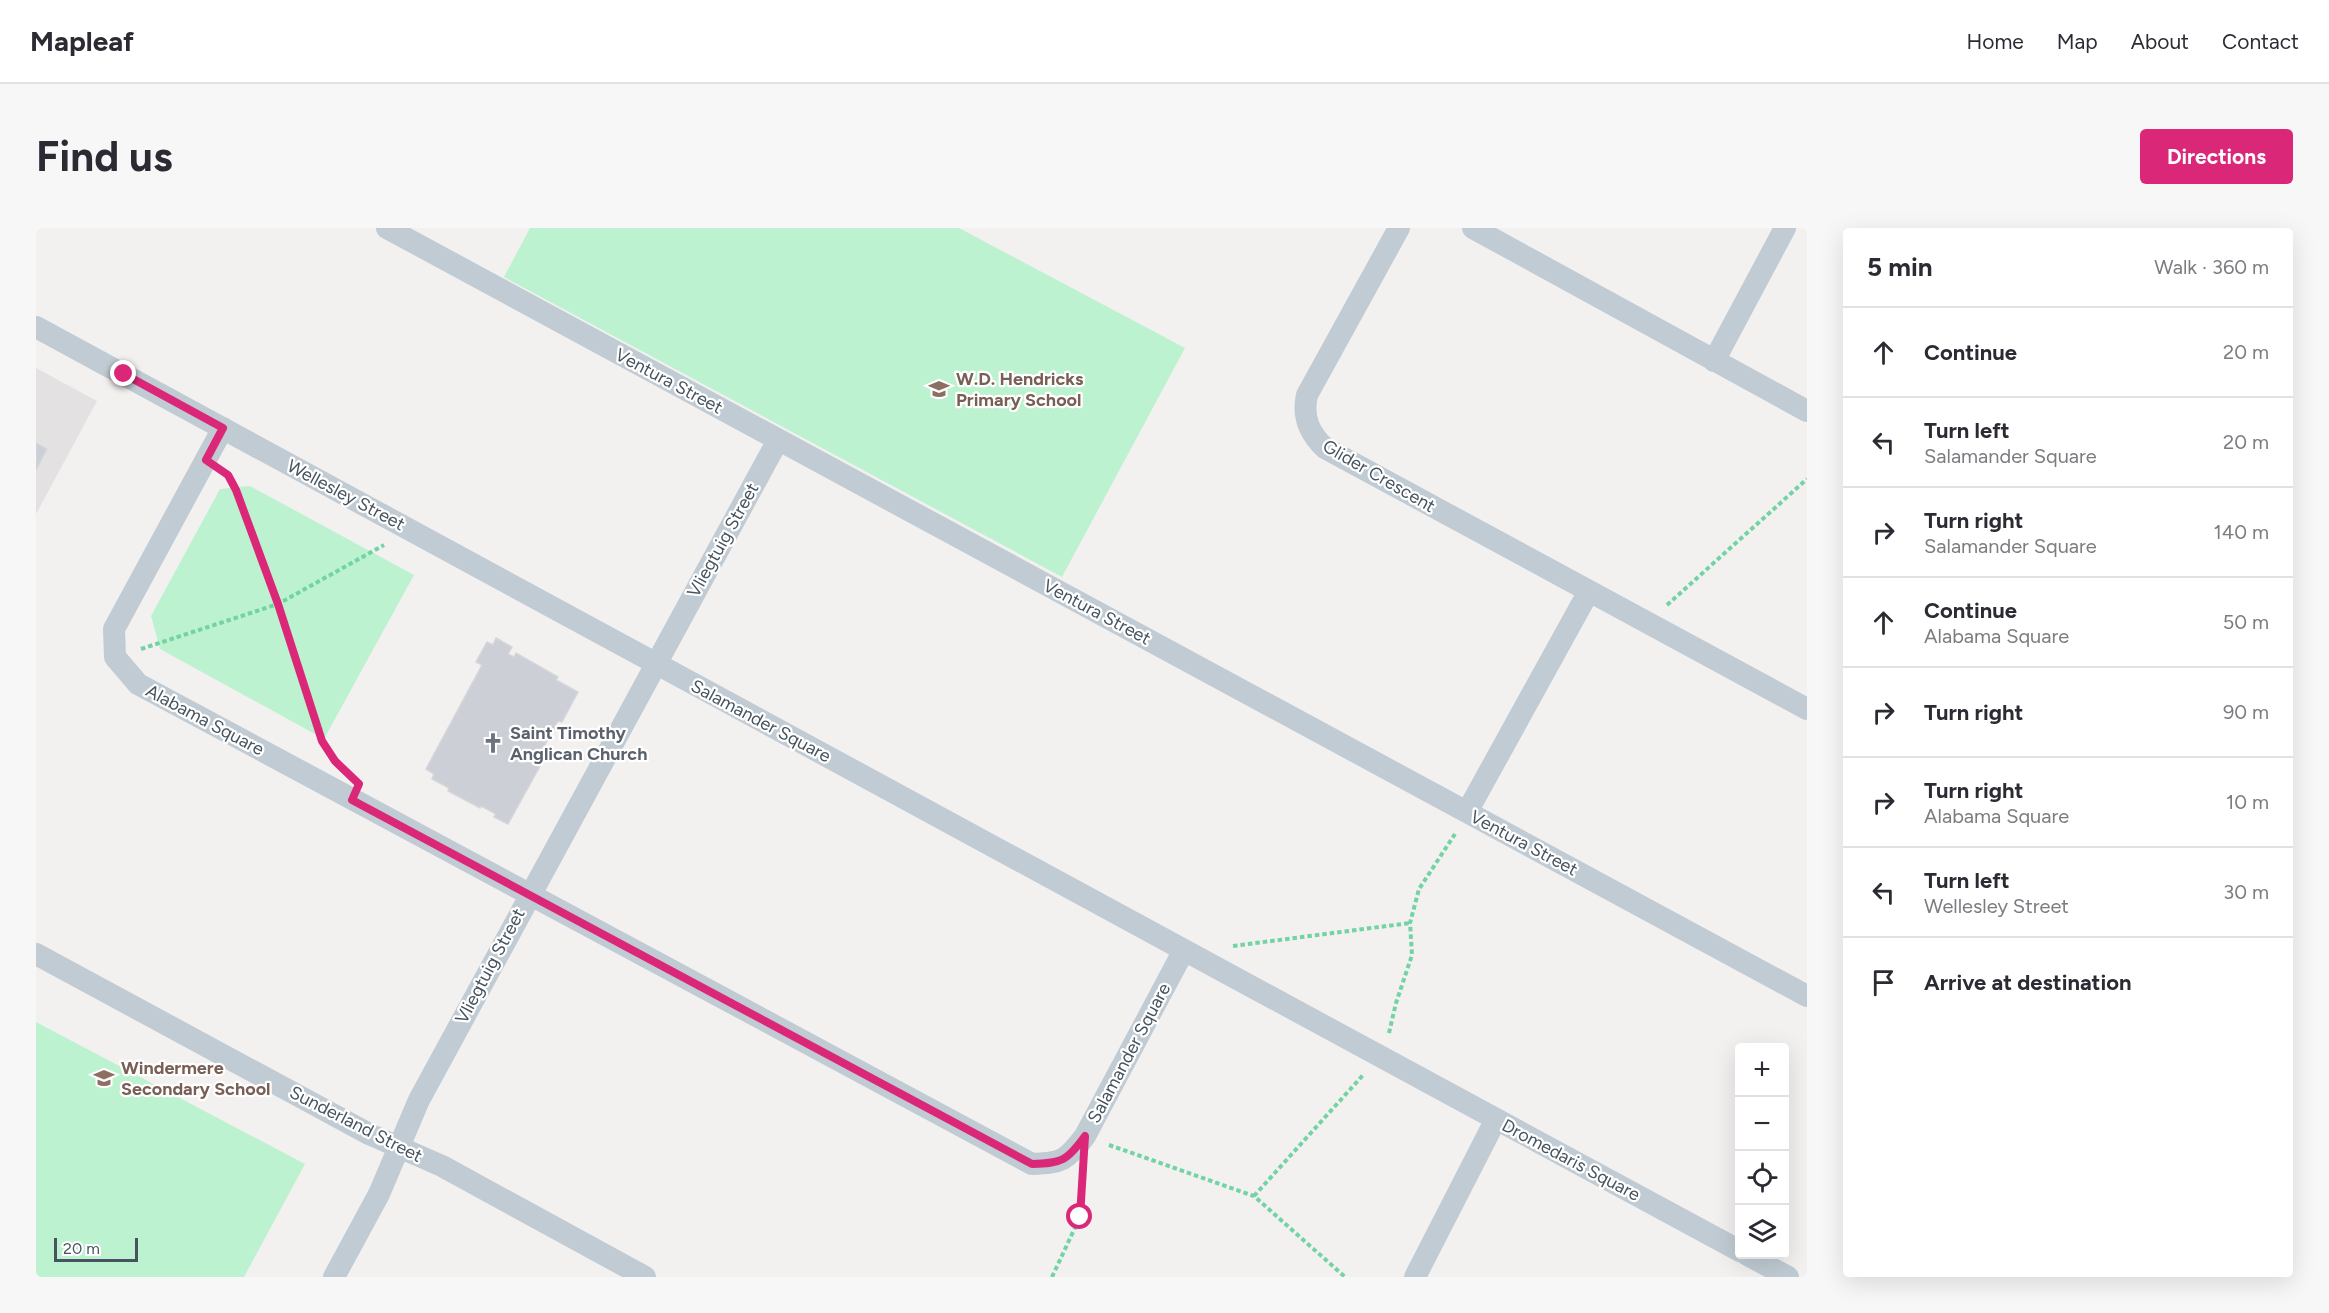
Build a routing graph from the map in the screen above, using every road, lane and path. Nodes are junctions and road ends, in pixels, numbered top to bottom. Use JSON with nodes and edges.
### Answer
{"nodes":[{"id":1,"x":387,"y":228,"type":"edge"},
{"id":2,"x":1399,"y":228,"type":"edge"},
{"id":3,"x":1473,"y":228,"type":"edge"},
{"id":4,"x":1785,"y":228,"type":"edge"},
{"id":5,"x":36,"y":327,"type":"edge"},
{"id":6,"x":1714,"y":361,"type":"junction"},
{"id":7,"x":1807,"y":411,"type":"edge"},
{"id":8,"x":223,"y":428,"type":"junction"},
{"id":9,"x":778,"y":440,"type":"junction"},
{"id":10,"x":206,"y":460,"type":"junction"},
{"id":11,"x":1807,"y":479,"type":"edge"},
{"id":12,"x":411,"y":530,"type":"junction"},
{"id":13,"x":1589,"y":591,"type":"junction"},
{"id":14,"x":278,"y":604,"type":"junction"},
{"id":15,"x":1651,"y":624,"type":"junction"},
{"id":16,"x":115,"y":657,"type":"junction"},
{"id":17,"x":656,"y":664,"type":"junction"},
{"id":18,"x":1807,"y":709,"type":"edge"},
{"id":19,"x":335,"y":761,"type":"dead end"},
{"id":20,"x":1467,"y":812,"type":"junction"},
{"id":21,"x":529,"y":895,"type":"junction"},
{"id":22,"x":1410,"y":923,"type":"junction"},
{"id":23,"x":1184,"y":950,"type":"junction"},
{"id":24,"x":36,"y":954,"type":"edge"},
{"id":25,"x":1807,"y":996,"type":"edge"},
{"id":26,"x":1380,"y":1056,"type":"junction"},
{"id":27,"x":1496,"y":1119,"type":"junction"},
{"id":28,"x":1085,"y":1136,"type":"junction"},
{"id":29,"x":399,"y":1147,"type":"junction"},
{"id":30,"x":1254,"y":1196,"type":"junction"},
{"id":31,"x":1735,"y":1248,"type":"edge"},
{"id":32,"x":1755,"y":1259,"type":"edge"},
{"id":33,"x":334,"y":1277,"type":"edge"},
{"id":34,"x":645,"y":1277,"type":"edge"},
{"id":35,"x":1052,"y":1277,"type":"edge"},
{"id":36,"x":1345,"y":1277,"type":"edge"},
{"id":37,"x":1415,"y":1277,"type":"edge"},
{"id":38,"x":1788,"y":1277,"type":"edge"}],
"edges":[{"from":1,"to":9,"type":"street","name":"Ventura Street"},
{"from":2,"to":13,"type":"street","name":"Glider Crescent"},
{"from":3,"to":6,"type":"street"},
{"from":4,"to":6,"type":"street"},
{"from":5,"to":8,"type":"street","name":"Wellesley Street"},
{"from":6,"to":7,"type":"street"},
{"from":8,"to":10,"type":"street"},
{"from":8,"to":12,"type":"street","name":"Wellesley Street"},
{"from":9,"to":17,"type":"street","name":"Vliegtuig Street"},
{"from":9,"to":20,"type":"street","name":"Ventura Street"},
{"from":10,"to":14,"type":"path"},
{"from":10,"to":16,"type":"street"},
{"from":11,"to":15,"type":"path"},
{"from":12,"to":14,"type":"path"},
{"from":12,"to":17,"type":"street","name":"Wellesley Street"},
{"from":13,"to":15,"type":"street","name":"Glider Crescent"},
{"from":13,"to":20,"type":"street"},
{"from":14,"to":16,"type":"path"},
{"from":14,"to":19,"type":"path"},
{"from":15,"to":18,"type":"street","name":"Glider Crescent"},
{"from":16,"to":21,"type":"street","name":"Alabama Square"},
{"from":17,"to":21,"type":"street","name":"Vliegtuig Street"},
{"from":17,"to":23,"type":"street","name":"Salamander Square"},
{"from":20,"to":22,"type":"path"},
{"from":20,"to":25,"type":"street","name":"Ventura Street"},
{"from":21,"to":28,"type":"street","name":"Salamander Square"},
{"from":21,"to":29,"type":"street","name":"Vliegtuig Street"},
{"from":22,"to":23,"type":"path"},
{"from":22,"to":26,"type":"path"},
{"from":23,"to":26,"type":"street","name":"Salamander Square"},
{"from":23,"to":28,"type":"street","name":"Salamander Square"},
{"from":24,"to":29,"type":"street","name":"Sunderland Street"},
{"from":26,"to":27,"type":"street","name":"Salamander Square"},
{"from":26,"to":30,"type":"path"},
{"from":27,"to":31,"type":"street","name":"Dromedaris Square"},
{"from":27,"to":37,"type":"street","name":"Dromedaris Square"},
{"from":28,"to":30,"type":"path"},
{"from":28,"to":35,"type":"path"},
{"from":29,"to":33,"type":"street","name":"Vliegtuig Street"},
{"from":29,"to":34,"type":"street","name":"Sunderland Street"},
{"from":30,"to":36,"type":"path"},
{"from":32,"to":38,"type":"street"}]}
